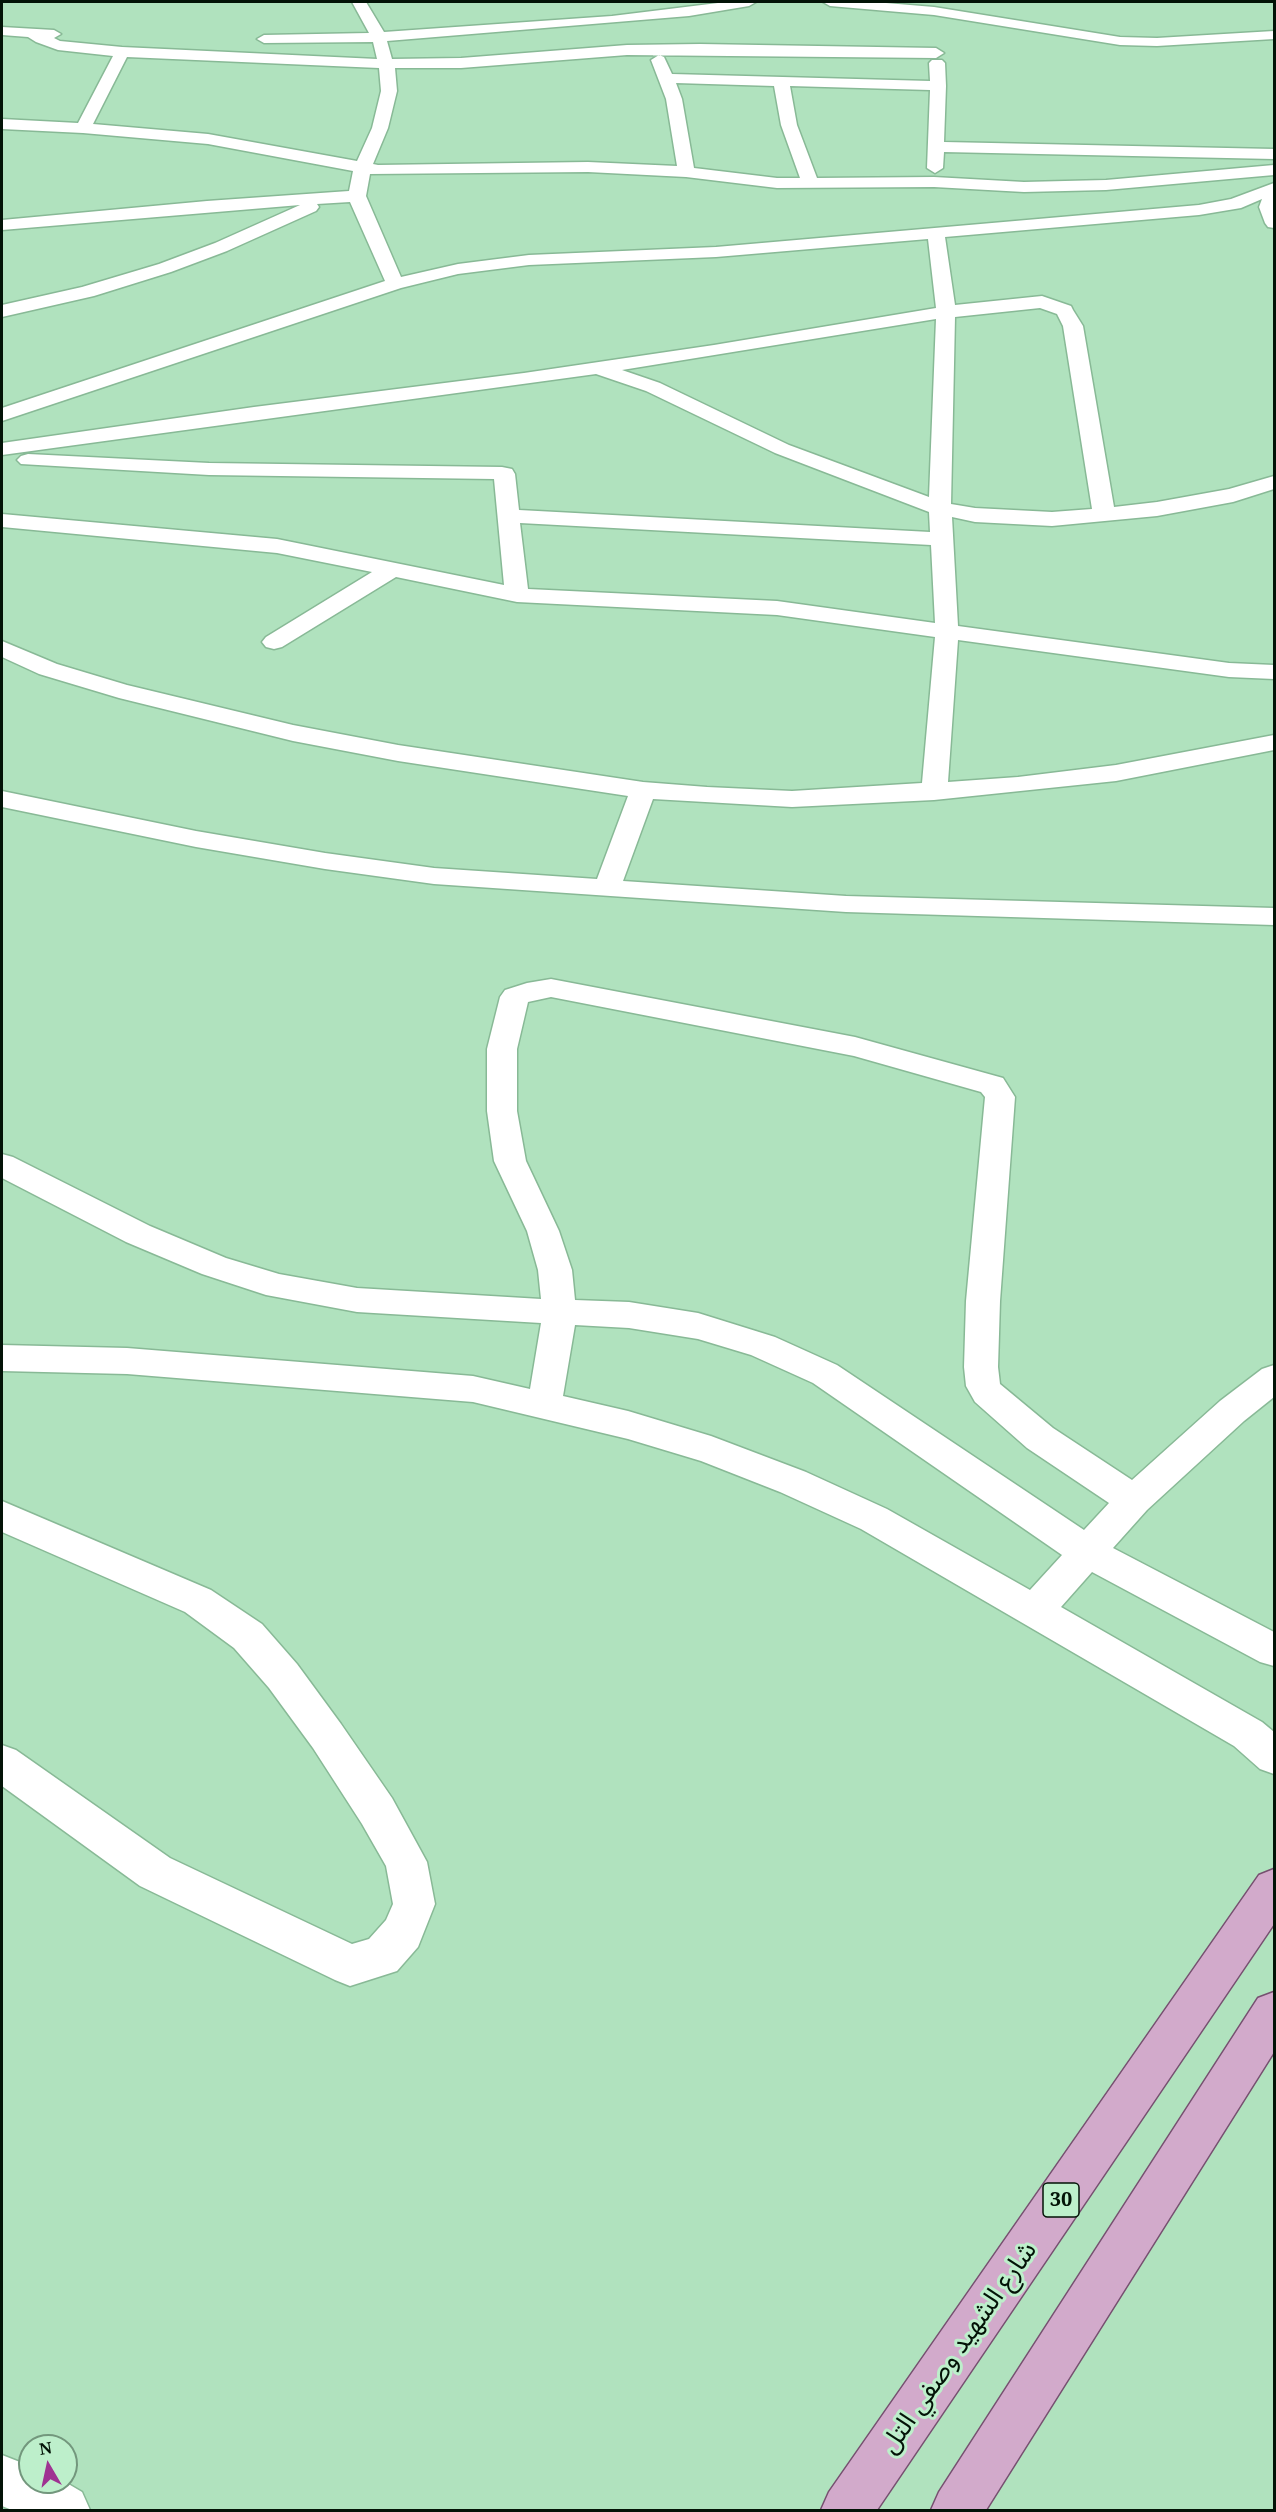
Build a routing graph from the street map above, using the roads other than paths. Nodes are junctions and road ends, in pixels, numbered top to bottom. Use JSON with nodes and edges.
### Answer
{"nodes":[{"id":1,"x":348,"y":2,"type":"edge"},
{"id":2,"x":359,"y":2,"type":"edge"},
{"id":3,"x":380,"y":2,"type":"edge"},
{"id":4,"x":749,"y":2,"type":"edge"},
{"id":5,"x":830,"y":2,"type":"edge"},
{"id":6,"x":940,"y":6,"type":"edge"},
{"id":7,"x":689,"y":12,"type":"junction"},
{"id":8,"x":2,"y":31,"type":"edge"},
{"id":9,"x":32,"y":33,"type":"junction"},
{"id":10,"x":1275,"y":35,"type":"edge"},
{"id":11,"x":379,"y":37,"type":"junction"},
{"id":12,"x":158,"y":38,"type":"dead end"},
{"id":13,"x":251,"y":39,"type":"dead end"},
{"id":14,"x":700,"y":49,"type":"junction"},
{"id":15,"x":656,"y":50,"type":"junction"},
{"id":16,"x":122,"y":52,"type":"junction"},
{"id":17,"x":936,"y":53,"type":"junction"},
{"id":18,"x":385,"y":64,"type":"junction"},
{"id":19,"x":666,"y":78,"type":"junction"},
{"id":20,"x":781,"y":81,"type":"junction"},
{"id":21,"x":939,"y":86,"type":"junction"},
{"id":22,"x":2,"y":124,"type":"edge"},
{"id":23,"x":83,"y":128,"type":"junction"},
{"id":24,"x":936,"y":147,"type":"junction"},
{"id":25,"x":1275,"y":154,"type":"edge"},
{"id":26,"x":362,"y":169,"type":"junction"},
{"id":27,"x":1275,"y":170,"type":"edge"},
{"id":28,"x":686,"y":172,"type":"junction"},
{"id":29,"x":810,"y":182,"type":"junction"},
{"id":30,"x":934,"y":182,"type":"junction"},
{"id":31,"x":1275,"y":189,"type":"edge"},
{"id":32,"x":357,"y":196,"type":"junction"},
{"id":33,"x":328,"y":199,"type":"junction"},
{"id":34,"x":1275,"y":223,"type":"edge"},
{"id":35,"x":2,"y":225,"type":"edge"},
{"id":36,"x":936,"y":233,"type":"junction"},
{"id":37,"x":395,"y":284,"type":"junction"},
{"id":38,"x":2,"y":311,"type":"edge"},
{"id":39,"x":945,"y":312,"type":"junction"},
{"id":40,"x":714,"y":351,"type":"junction"},
{"id":41,"x":594,"y":368,"type":"junction"},
{"id":42,"x":524,"y":379,"type":"junction"},
{"id":43,"x":704,"y":411,"type":"junction"},
{"id":44,"x":2,"y":415,"type":"edge"},
{"id":45,"x":2,"y":449,"type":"edge"},
{"id":46,"x":2,"y":459,"type":"edge"},
{"id":47,"x":1275,"y":482,"type":"edge"},
{"id":48,"x":940,"y":508,"type":"junction"},
{"id":49,"x":1104,"y":513,"type":"junction"},
{"id":50,"x":507,"y":516,"type":"junction"},
{"id":51,"x":2,"y":521,"type":"edge"},
{"id":52,"x":942,"y":539,"type":"junction"},
{"id":53,"x":393,"y":569,"type":"junction"},
{"id":54,"x":517,"y":594,"type":"junction"},
{"id":55,"x":947,"y":633,"type":"junction"},
{"id":56,"x":274,"y":642,"type":"dead end"},
{"id":57,"x":2,"y":648,"type":"edge"},
{"id":58,"x":1275,"y":672,"type":"edge"},
{"id":59,"x":1275,"y":743,"type":"edge"},
{"id":60,"x":643,"y":790,"type":"junction"},
{"id":61,"x":934,"y":792,"type":"junction"},
{"id":62,"x":2,"y":798,"type":"edge"},
{"id":63,"x":607,"y":888,"type":"junction"},
{"id":64,"x":1275,"y":917,"type":"edge"},
{"id":65,"x":2,"y":1165,"type":"edge"},
{"id":66,"x":560,"y":1313,"type":"junction"},
{"id":67,"x":2,"y":1358,"type":"edge"},
{"id":68,"x":1275,"y":1378,"type":"edge"},
{"id":69,"x":544,"y":1406,"type":"junction"},
{"id":70,"x":1134,"y":1500,"type":"junction"},
{"id":71,"x":2,"y":1516,"type":"edge"},
{"id":72,"x":1087,"y":1552,"type":"junction"},
{"id":73,"x":1034,"y":1611,"type":"junction"},
{"id":74,"x":1275,"y":1650,"type":"edge"},
{"id":75,"x":1275,"y":1756,"type":"edge"},
{"id":76,"x":2,"y":1763,"type":"edge"},
{"id":77,"x":1275,"y":1889,"type":"edge"},
{"id":78,"x":1275,"y":2013,"type":"edge"},
{"id":79,"x":2,"y":2481,"type":"edge"},
{"id":80,"x":64,"y":2511,"type":"edge"},
{"id":81,"x":847,"y":2511,"type":"edge"},
{"id":82,"x":957,"y":2511,"type":"edge"}],
"edges":[{"from":1,"to":2,"type":"street"},
{"from":2,"to":3,"type":"street"},
{"from":2,"to":11,"type":"street"},
{"from":4,"to":7,"type":"street"},
{"from":5,"to":6,"type":"street"},
{"from":6,"to":10,"type":"street"},
{"from":6,"to":17,"type":"street"},
{"from":7,"to":11,"type":"street"},
{"from":7,"to":14,"type":"street"},
{"from":8,"to":9,"type":"street"},
{"from":9,"to":12,"type":"street"},
{"from":9,"to":16,"type":"street"},
{"from":11,"to":13,"type":"street"},
{"from":11,"to":18,"type":"street"},
{"from":14,"to":15,"type":"street"},
{"from":14,"to":17,"type":"street"},
{"from":15,"to":18,"type":"street"},
{"from":15,"to":19,"type":"street"},
{"from":16,"to":18,"type":"street"},
{"from":16,"to":23,"type":"street"},
{"from":17,"to":21,"type":"street"},
{"from":18,"to":26,"type":"street"},
{"from":19,"to":20,"type":"street"},
{"from":19,"to":28,"type":"street"},
{"from":20,"to":21,"type":"street"},
{"from":20,"to":29,"type":"street"},
{"from":21,"to":24,"type":"street"},
{"from":22,"to":23,"type":"street"},
{"from":23,"to":26,"type":"street"},
{"from":24,"to":25,"type":"street"},
{"from":24,"to":30,"type":"street"},
{"from":26,"to":28,"type":"street"},
{"from":26,"to":32,"type":"street"},
{"from":27,"to":30,"type":"street"},
{"from":28,"to":29,"type":"street"},
{"from":29,"to":30,"type":"street"},
{"from":31,"to":34,"type":"street"},
{"from":31,"to":36,"type":"street"},
{"from":32,"to":33,"type":"street"},
{"from":32,"to":37,"type":"street"},
{"from":33,"to":35,"type":"street"},
{"from":33,"to":38,"type":"street"},
{"from":36,"to":37,"type":"street"},
{"from":36,"to":39,"type":"street"},
{"from":37,"to":44,"type":"street"},
{"from":39,"to":40,"type":"street"},
{"from":39,"to":48,"type":"street"},
{"from":39,"to":49,"type":"street"},
{"from":40,"to":41,"type":"street"},
{"from":40,"to":43,"type":"street"},
{"from":41,"to":42,"type":"street"},
{"from":41,"to":43,"type":"street"},
{"from":42,"to":43,"type":"street"},
{"from":42,"to":45,"type":"street"},
{"from":43,"to":48,"type":"street"},
{"from":46,"to":50,"type":"street"},
{"from":47,"to":49,"type":"street"},
{"from":48,"to":49,"type":"street"},
{"from":48,"to":52,"type":"street"},
{"from":50,"to":52,"type":"street"},
{"from":50,"to":54,"type":"street"},
{"from":51,"to":53,"type":"street"},
{"from":52,"to":55,"type":"street"},
{"from":53,"to":54,"type":"street"},
{"from":53,"to":56,"type":"street"},
{"from":54,"to":55,"type":"street"},
{"from":55,"to":58,"type":"street"},
{"from":55,"to":61,"type":"street"},
{"from":57,"to":60,"type":"street"},
{"from":59,"to":61,"type":"street"},
{"from":60,"to":61,"type":"street"},
{"from":60,"to":63,"type":"street"},
{"from":62,"to":63,"type":"street"},
{"from":63,"to":64,"type":"street"},
{"from":65,"to":66,"type":"street"},
{"from":66,"to":69,"type":"street"},
{"from":66,"to":70,"type":"street"},
{"from":66,"to":72,"type":"street"},
{"from":67,"to":69,"type":"street"},
{"from":68,"to":70,"type":"street"},
{"from":69,"to":73,"type":"street"},
{"from":70,"to":72,"type":"street"},
{"from":71,"to":76,"type":"street"},
{"from":72,"to":73,"type":"street"},
{"from":72,"to":74,"type":"street"},
{"from":73,"to":75,"type":"street"},
{"from":77,"to":81,"type":"main road","name":"شارع الشهيد وصفي التل","number":"30"},
{"from":78,"to":82,"type":"main road"},
{"from":79,"to":80,"type":"street"}]}
